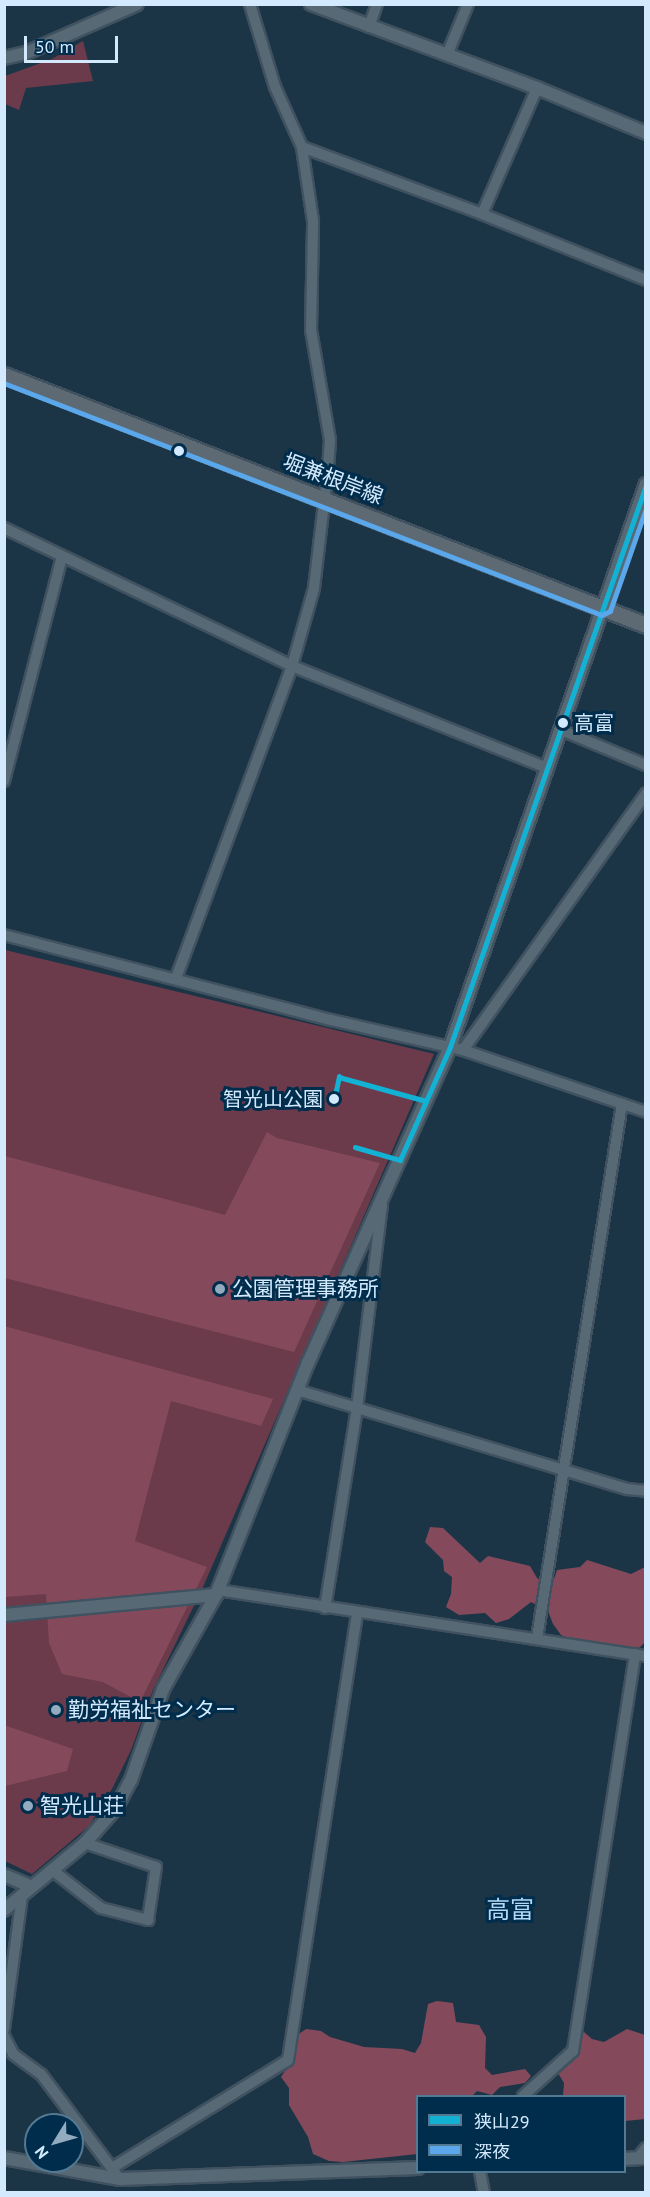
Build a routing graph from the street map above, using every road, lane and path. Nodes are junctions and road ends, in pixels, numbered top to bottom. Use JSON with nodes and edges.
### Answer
{"nodes":[{"id":1,"x":137,"y":4,"type":"edge"},
{"id":2,"x":250,"y":4,"type":"edge"},
{"id":3,"x":312,"y":4,"type":"edge"},
{"id":4,"x":377,"y":4,"type":"edge"},
{"id":5,"x":468,"y":4,"type":"edge"},
{"id":6,"x":369,"y":27,"type":"junction"},
{"id":7,"x":447,"y":55,"type":"junction"},
{"id":8,"x":4,"y":58,"type":"edge"},
{"id":9,"x":537,"y":88,"type":"junction"},
{"id":10,"x":645,"y":133,"type":"edge"},
{"id":11,"x":302,"y":147,"type":"junction"},
{"id":12,"x":482,"y":213,"type":"junction"},
{"id":13,"x":645,"y":280,"type":"edge"},
{"id":14,"x":4,"y":375,"type":"edge"},
{"id":15,"x":645,"y":484,"type":"edge"},
{"id":16,"x":323,"y":498,"type":"junction"},
{"id":17,"x":4,"y":528,"type":"edge"},
{"id":18,"x":62,"y":557,"type":"junction"},
{"id":19,"x":603,"y":608,"type":"junction"},
{"id":20,"x":645,"y":625,"type":"edge"},
{"id":21,"x":292,"y":666,"type":"junction"},
{"id":22,"x":561,"y":730,"type":"junction"},
{"id":23,"x":645,"y":765,"type":"edge"},
{"id":24,"x":547,"y":768,"type":"junction"},
{"id":25,"x":4,"y":781,"type":"edge"},
{"id":26,"x":645,"y":794,"type":"edge"},
{"id":27,"x":4,"y":935,"type":"edge"},
{"id":28,"x":176,"y":978,"type":"junction"},
{"id":29,"x":450,"y":1047,"type":"junction"},
{"id":30,"x":463,"y":1050,"type":"junction"},
{"id":31,"x":622,"y":1104,"type":"junction"},
{"id":32,"x":645,"y":1112,"type":"edge"},
{"id":33,"x":382,"y":1199,"type":"junction"},
{"id":34,"x":297,"y":1390,"type":"junction"},
{"id":35,"x":357,"y":1408,"type":"junction"},
{"id":36,"x":562,"y":1468,"type":"junction"},
{"id":37,"x":645,"y":1491,"type":"edge"},
{"id":38,"x":217,"y":1593,"type":"junction"},
{"id":39,"x":325,"y":1608,"type":"junction"},
{"id":40,"x":357,"y":1612,"type":"junction"},
{"id":41,"x":4,"y":1615,"type":"edge"},
{"id":42,"x":537,"y":1638,"type":"junction"},
{"id":43,"x":640,"y":1655,"type":"edge"},
{"id":44,"x":86,"y":1843,"type":"junction"},
{"id":45,"x":52,"y":1870,"type":"junction"},
{"id":46,"x":4,"y":1875,"type":"edge"},
{"id":47,"x":27,"y":1891,"type":"junction"},
{"id":48,"x":4,"y":1910,"type":"edge"},
{"id":49,"x":4,"y":2029,"type":"edge"},
{"id":50,"x":4,"y":2036,"type":"edge"},
{"id":51,"x":525,"y":2095,"type":"edge"},
{"id":52,"x":645,"y":2148,"type":"edge"},
{"id":53,"x":4,"y":2158,"type":"edge"},
{"id":54,"x":636,"y":2159,"type":"edge"},
{"id":55,"x":416,"y":2168,"type":"edge"},
{"id":56,"x":480,"y":2173,"type":"edge"},
{"id":57,"x":116,"y":2174,"type":"junction"},
{"id":58,"x":484,"y":2193,"type":"edge"}],
"edges":[{"from":1,"to":8,"type":"street"},
{"from":2,"to":11,"type":"street"},
{"from":3,"to":6,"type":"street"},
{"from":4,"to":6,"type":"street"},
{"from":5,"to":7,"type":"street"},
{"from":6,"to":7,"type":"street"},
{"from":7,"to":9,"type":"street"},
{"from":9,"to":10,"type":"street"},
{"from":9,"to":12,"type":"street"},
{"from":11,"to":12,"type":"street"},
{"from":11,"to":16,"type":"street"},
{"from":12,"to":13,"type":"street"},
{"from":14,"to":16,"type":"main road","name":"堀兼根岸線"},
{"from":15,"to":19,"type":"street"},
{"from":16,"to":19,"type":"main road","name":"堀兼根岸線"},
{"from":16,"to":21,"type":"street"},
{"from":17,"to":18,"type":"street"},
{"from":18,"to":21,"type":"street"},
{"from":18,"to":25,"type":"street"},
{"from":19,"to":20,"type":"main road","name":"堀兼根岸線"},
{"from":19,"to":22,"type":"street"},
{"from":21,"to":24,"type":"street"},
{"from":21,"to":28,"type":"street"},
{"from":22,"to":23,"type":"street"},
{"from":22,"to":24,"type":"street"},
{"from":24,"to":29,"type":"street"},
{"from":26,"to":30,"type":"street"},
{"from":27,"to":28,"type":"street"},
{"from":28,"to":29,"type":"street"},
{"from":29,"to":30,"type":"street"},
{"from":29,"to":33,"type":"street"},
{"from":30,"to":31,"type":"street"},
{"from":31,"to":32,"type":"street"},
{"from":31,"to":36,"type":"street"},
{"from":33,"to":34,"type":"street"},
{"from":33,"to":35,"type":"street"},
{"from":34,"to":35,"type":"street"},
{"from":34,"to":38,"type":"street"},
{"from":35,"to":36,"type":"street"},
{"from":35,"to":39,"type":"street"},
{"from":36,"to":37,"type":"street"},
{"from":36,"to":42,"type":"street"},
{"from":38,"to":39,"type":"street"},
{"from":38,"to":41,"type":"street"},
{"from":38,"to":44,"type":"street"},
{"from":39,"to":40,"type":"street"},
{"from":40,"to":42,"type":"street"},
{"from":40,"to":57,"type":"street"},
{"from":42,"to":43,"type":"street"},
{"from":43,"to":51,"type":"street"},
{"from":44,"to":45,"type":"street"},
{"from":44,"to":45,"type":"street"},
{"from":45,"to":47,"type":"street"},
{"from":46,"to":47,"type":"street"},
{"from":47,"to":48,"type":"street"},
{"from":47,"to":49,"type":"street"},
{"from":50,"to":57,"type":"street"},
{"from":52,"to":54,"type":"street"},
{"from":53,"to":57,"type":"street"},
{"from":55,"to":57,"type":"street"},
{"from":56,"to":58,"type":"street"}]}
